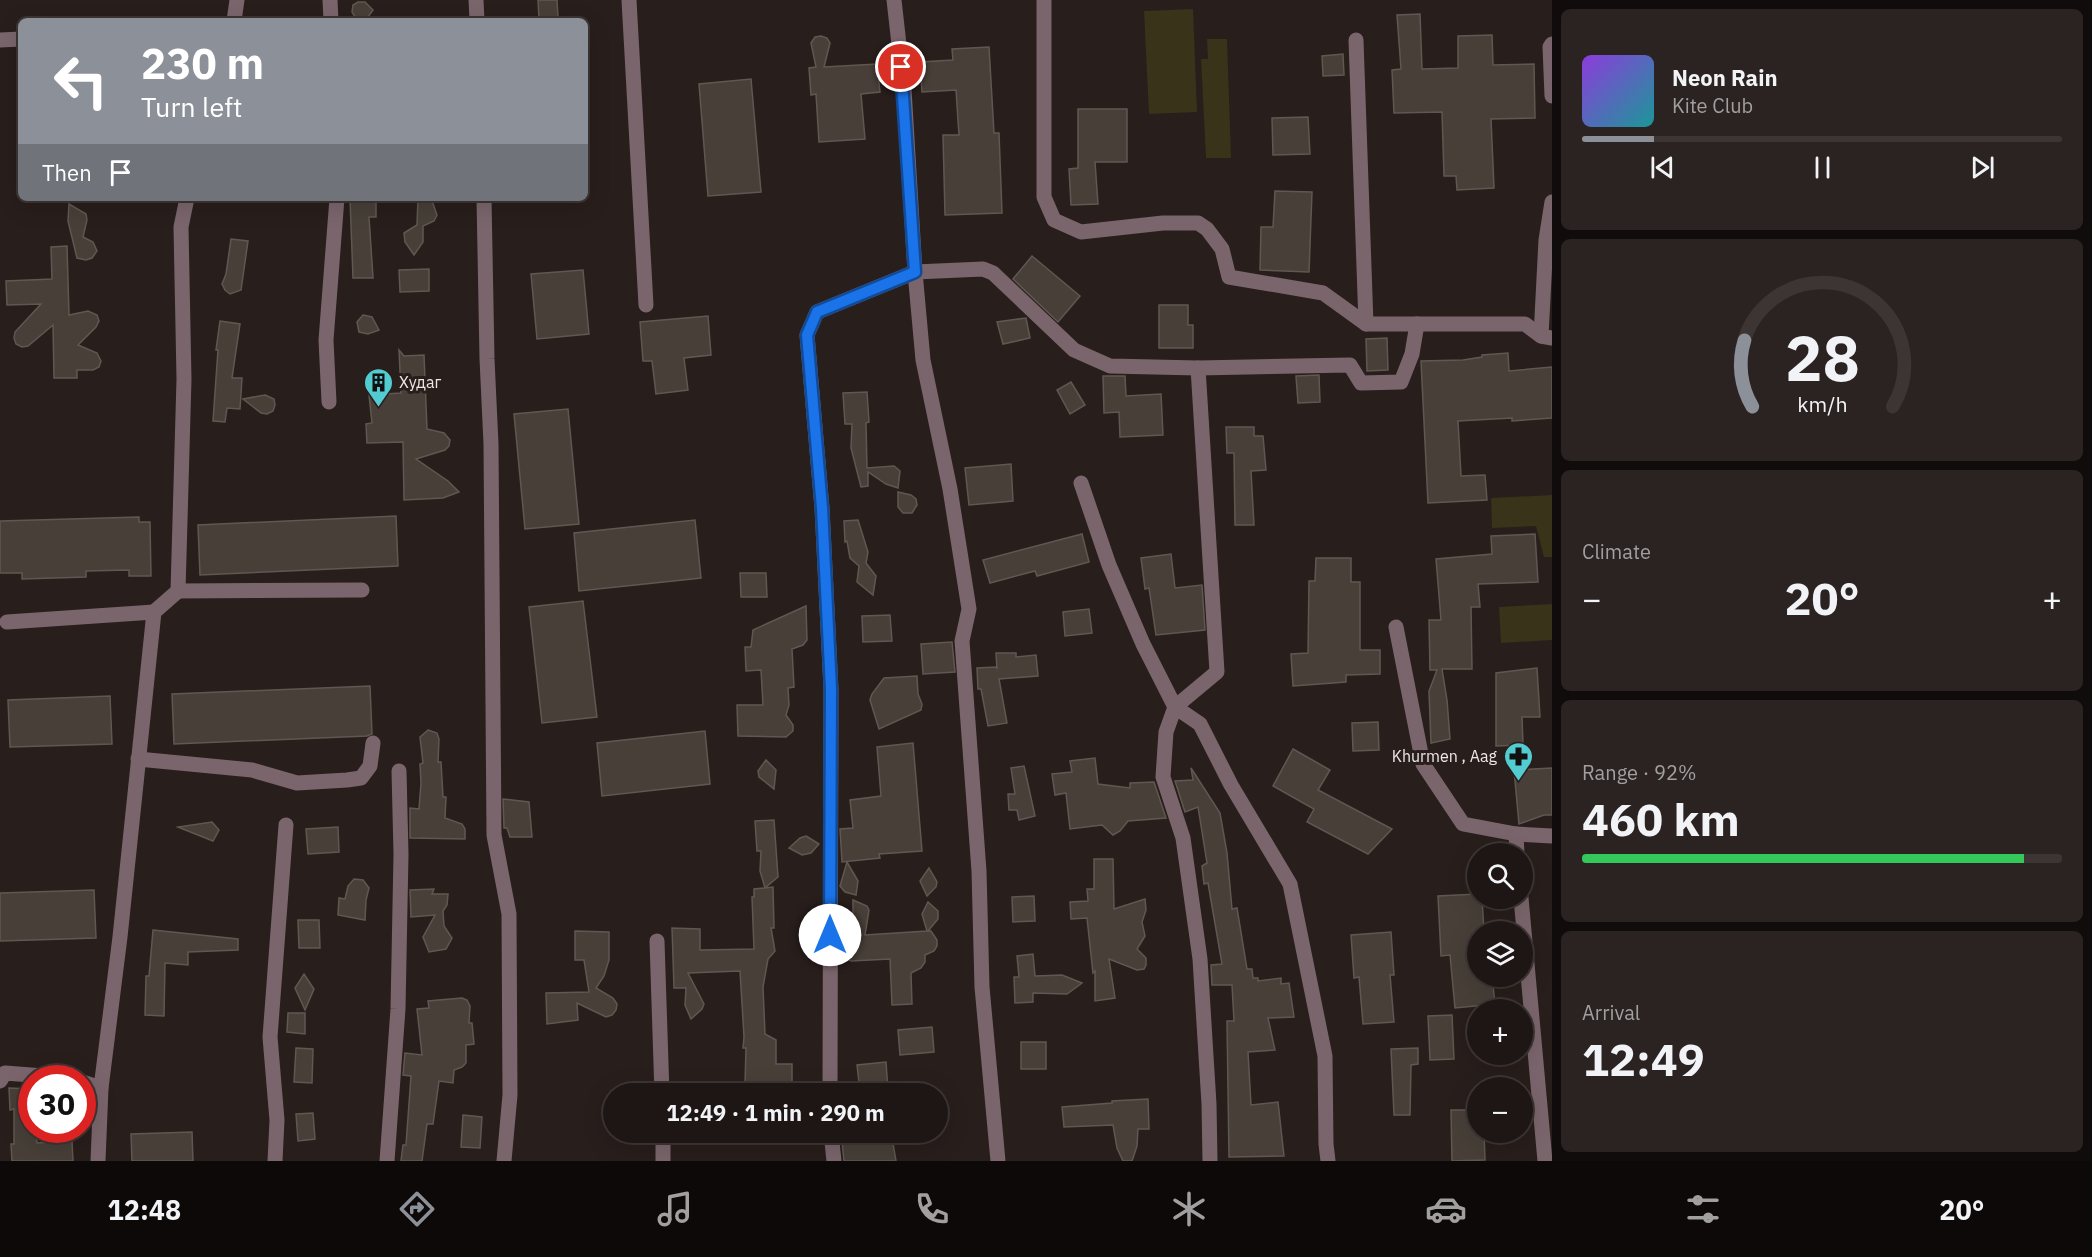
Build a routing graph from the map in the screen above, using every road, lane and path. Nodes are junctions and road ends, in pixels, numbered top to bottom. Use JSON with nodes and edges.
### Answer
{"nodes":[{"id":1,"x":237,"y":0,"type":"edge"},
{"id":2,"x":330,"y":0,"type":"edge"},
{"id":3,"x":476,"y":0,"type":"edge"},
{"id":4,"x":629,"y":0,"type":"edge"},
{"id":5,"x":894,"y":0,"type":"edge"},
{"id":6,"x":1044,"y":0,"type":"edge"},
{"id":7,"x":234,"y":18,"type":"edge"},
{"id":8,"x":331,"y":18,"type":"edge"},
{"id":9,"x":477,"y":18,"type":"edge"},
{"id":10,"x":18,"y":39,"type":"edge"},
{"id":11,"x":0,"y":40,"type":"edge"},
{"id":12,"x":1356,"y":40,"type":"dead end"},
{"id":13,"x":1552,"y":44,"type":"edge"},
{"id":14,"x":1552,"y":96,"type":"edge"},
{"id":15,"x":186,"y":201,"type":"edge"},
{"id":16,"x":337,"y":201,"type":"edge"},
{"id":17,"x":484,"y":201,"type":"edge"},
{"id":18,"x":1552,"y":202,"type":"edge"},
{"id":19,"x":915,"y":272,"type":"junction"},
{"id":20,"x":646,"y":305,"type":"dead end"},
{"id":21,"x":1366,"y":324,"type":"junction"},
{"id":22,"x":1417,"y":324,"type":"junction"},
{"id":23,"x":1547,"y":337,"type":"edge"},
{"id":24,"x":1198,"y":368,"type":"junction"},
{"id":25,"x":328,"y":402,"type":"dead end"},
{"id":26,"x":1081,"y":483,"type":"dead end"},
{"id":27,"x":362,"y":590,"type":"dead end"},
{"id":28,"x":178,"y":591,"type":"junction"},
{"id":29,"x":154,"y":612,"type":"junction"},
{"id":30,"x":7,"y":622,"type":"dead end"},
{"id":31,"x":1396,"y":627,"type":"dead end"},
{"id":32,"x":1175,"y":707,"type":"junction"},
{"id":33,"x":373,"y":743,"type":"dead end"},
{"id":34,"x":138,"y":759,"type":"junction"},
{"id":35,"x":399,"y":771,"type":"dead end"},
{"id":36,"x":286,"y":825,"type":"dead end"},
{"id":37,"x":1516,"y":834,"type":"junction"},
{"id":38,"x":1552,"y":836,"type":"edge"},
{"id":39,"x":1516,"y":843,"type":"edge"},
{"id":40,"x":1522,"y":909,"type":"edge"},
{"id":41,"x":657,"y":941,"type":"dead end"},
{"id":42,"x":18,"y":1074,"type":"edge"},
{"id":43,"x":0,"y":1081,"type":"edge"},
{"id":44,"x":662,"y":1083,"type":"edge"},
{"id":45,"x":830,"y":1083,"type":"edge"},
{"id":46,"x":96,"y":1086,"type":"edge"},
{"id":47,"x":101,"y":1088,"type":"junction"},
{"id":48,"x":663,"y":1143,"type":"edge"},
{"id":49,"x":832,"y":1143,"type":"edge"},
{"id":50,"x":98,"y":1161,"type":"edge"},
{"id":51,"x":275,"y":1161,"type":"edge"},
{"id":52,"x":387,"y":1161,"type":"edge"},
{"id":53,"x":504,"y":1161,"type":"edge"},
{"id":54,"x":663,"y":1161,"type":"edge"},
{"id":55,"x":834,"y":1161,"type":"edge"},
{"id":56,"x":998,"y":1161,"type":"edge"},
{"id":57,"x":1210,"y":1161,"type":"edge"},
{"id":58,"x":1328,"y":1161,"type":"edge"},
{"id":59,"x":1545,"y":1161,"type":"edge"}],
"edges":[{"from":1,"to":7,"type":"street"},
{"from":2,"to":8,"type":"street"},
{"from":3,"to":9,"type":"street"},
{"from":4,"to":20,"type":"street"},
{"from":5,"to":19,"type":"street"},
{"from":6,"to":21,"type":"street"},
{"from":10,"to":11,"type":"street"},
{"from":12,"to":21,"type":"street"},
{"from":13,"to":14,"type":"street"},
{"from":15,"to":28,"type":"street"},
{"from":16,"to":25,"type":"street"},
{"from":17,"to":53,"type":"street"},
{"from":18,"to":23,"type":"street"},
{"from":19,"to":24,"type":"street"},
{"from":19,"to":45,"type":"street"},
{"from":19,"to":56,"type":"street"},
{"from":21,"to":22,"type":"street"},
{"from":22,"to":23,"type":"street"},
{"from":22,"to":24,"type":"street"},
{"from":24,"to":32,"type":"street"},
{"from":26,"to":32,"type":"street"},
{"from":27,"to":28,"type":"street"},
{"from":28,"to":29,"type":"street"},
{"from":29,"to":30,"type":"street"},
{"from":29,"to":34,"type":"street"},
{"from":31,"to":37,"type":"street"},
{"from":32,"to":57,"type":"street"},
{"from":32,"to":58,"type":"street"},
{"from":33,"to":34,"type":"street"},
{"from":34,"to":47,"type":"street"},
{"from":35,"to":52,"type":"street"},
{"from":36,"to":51,"type":"street"},
{"from":37,"to":38,"type":"street"},
{"from":37,"to":39,"type":"street"},
{"from":40,"to":59,"type":"street"},
{"from":41,"to":44,"type":"street"},
{"from":42,"to":43,"type":"street"},
{"from":46,"to":47,"type":"street"},
{"from":47,"to":50,"type":"street"},
{"from":48,"to":54,"type":"street"},
{"from":49,"to":55,"type":"street"}]}
